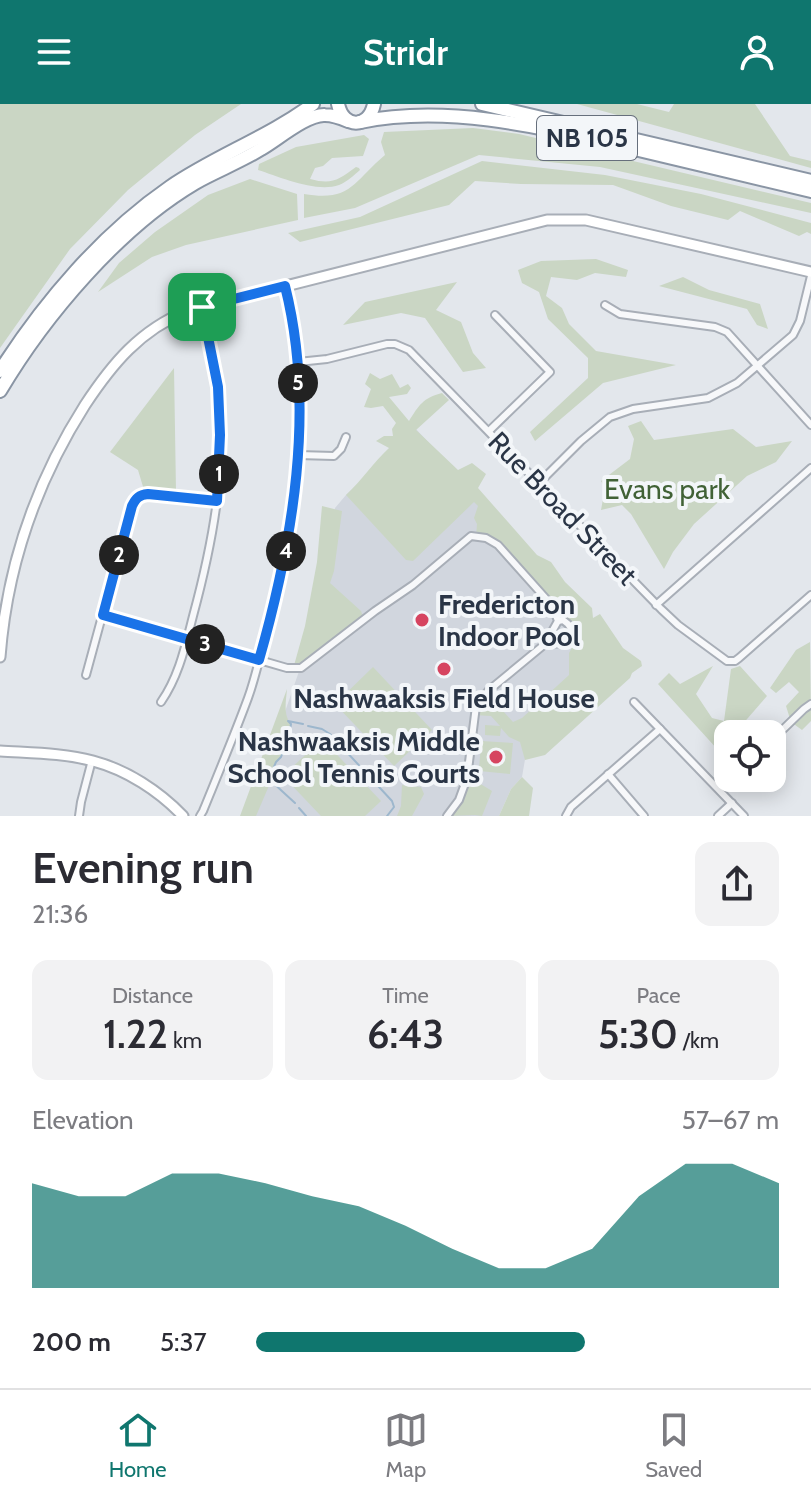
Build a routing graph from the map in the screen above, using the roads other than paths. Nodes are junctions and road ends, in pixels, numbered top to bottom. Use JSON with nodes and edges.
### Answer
{"nodes":[{"id":1,"x":298,"y":104,"type":"edge"},
{"id":2,"x":313,"y":104,"type":"edge"},
{"id":3,"x":338,"y":104,"type":"edge"},
{"id":4,"x":374,"y":104,"type":"edge"},
{"id":5,"x":482,"y":104,"type":"edge"},
{"id":6,"x":354,"y":121,"type":"junction"},
{"id":7,"x":213,"y":161,"type":"junction"},
{"id":8,"x":811,"y":181,"type":"edge"},
{"id":9,"x":811,"y":191,"type":"edge"},
{"id":10,"x":811,"y":274,"type":"edge"},
{"id":11,"x":285,"y":286,"type":"junction"},
{"id":12,"x":605,"y":305,"type":"dead end"},
{"id":13,"x":202,"y":307,"type":"junction"},
{"id":14,"x":495,"y":315,"type":"dead end"},
{"id":15,"x":298,"y":362,"type":"junction"},
{"id":16,"x":759,"y":366,"type":"junction"},
{"id":17,"x":0,"y":371,"type":"edge"},
{"id":18,"x":0,"y":391,"type":"edge"},
{"id":19,"x":811,"y":425,"type":"edge"},
{"id":20,"x":489,"y":431,"type":"junction"},
{"id":21,"x":346,"y":437,"type":"dead end"},
{"id":22,"x":298,"y":455,"type":"junction"},
{"id":23,"x":811,"y":468,"type":"edge"},
{"id":24,"x":539,"y":483,"type":"junction"},
{"id":25,"x":217,"y":501,"type":"junction"},
{"id":26,"x":811,"y":595,"type":"edge"},
{"id":27,"x":656,"y":605,"type":"junction"},
{"id":28,"x":103,"y":615,"type":"junction"},
{"id":29,"x":558,"y":621,"type":"junction"},
{"id":30,"x":187,"y":638,"type":"junction"},
{"id":31,"x":545,"y":644,"type":"junction"},
{"id":32,"x":0,"y":657,"type":"edge"},
{"id":33,"x":259,"y":660,"type":"junction"},
{"id":34,"x":86,"y":675,"type":"dead end"},
{"id":35,"x":161,"y":702,"type":"dead end"},
{"id":36,"x":634,"y":702,"type":"dead end"},
{"id":37,"x":811,"y":704,"type":"edge"},
{"id":38,"x":786,"y":726,"type":"edge"},
{"id":39,"x":660,"y":729,"type":"junction"},
{"id":40,"x":0,"y":751,"type":"edge"},
{"id":41,"x":92,"y":760,"type":"junction"},
{"id":42,"x":608,"y":774,"type":"junction"},
{"id":43,"x":732,"y":803,"type":"junction"},
{"id":44,"x":79,"y":816,"type":"edge"},
{"id":45,"x":183,"y":816,"type":"edge"},
{"id":46,"x":200,"y":816,"type":"edge"},
{"id":47,"x":447,"y":816,"type":"edge"},
{"id":48,"x":566,"y":816,"type":"edge"},
{"id":49,"x":644,"y":816,"type":"edge"},
{"id":50,"x":718,"y":816,"type":"edge"},
{"id":51,"x":744,"y":816,"type":"edge"}],
"edges":[{"from":1,"to":7,"type":"highway"},
{"from":2,"to":7,"type":"highway"},
{"from":3,"to":6,"type":"highway"},
{"from":4,"to":6,"type":"highway"},
{"from":5,"to":8,"type":"highway","number":"NB 105"},
{"from":6,"to":9,"type":"highway","number":"NB 105"},
{"from":6,"to":18,"type":"highway","number":"NB 105"},
{"from":7,"to":17,"type":"highway"},
{"from":10,"to":11,"type":"street"},
{"from":10,"to":16,"type":"street"},
{"from":11,"to":13,"type":"street"},
{"from":11,"to":15,"type":"street"},
{"from":12,"to":16,"type":"street"},
{"from":13,"to":25,"type":"street"},
{"from":13,"to":32,"type":"street"},
{"from":14,"to":20,"type":"street"},
{"from":15,"to":20,"type":"street","name":"Rue Broad Street"},
{"from":15,"to":22,"type":"street"},
{"from":16,"to":19,"type":"street"},
{"from":16,"to":24,"type":"street"},
{"from":20,"to":24,"type":"street","name":"Rue Broad Street"},
{"from":21,"to":22,"type":"street"},
{"from":22,"to":33,"type":"street"},
{"from":23,"to":27,"type":"street"},
{"from":24,"to":27,"type":"street","name":"Rue Broad Street"},
{"from":25,"to":28,"type":"street"},
{"from":25,"to":30,"type":"street"},
{"from":26,"to":27,"type":"street","name":"Rue Broad Street"},
{"from":28,"to":30,"type":"street"},
{"from":28,"to":34,"type":"street"},
{"from":29,"to":31,"type":"street"},
{"from":29,"to":31,"type":"street"},
{"from":29,"to":33,"type":"street"},
{"from":30,"to":33,"type":"street"},
{"from":30,"to":35,"type":"street"},
{"from":31,"to":47,"type":"street"},
{"from":33,"to":46,"type":"street"},
{"from":36,"to":39,"type":"street"},
{"from":37,"to":38,"type":"street"},
{"from":39,"to":42,"type":"street"},
{"from":39,"to":43,"type":"street"},
{"from":40,"to":41,"type":"street"},
{"from":41,"to":44,"type":"street"},
{"from":41,"to":45,"type":"street"},
{"from":42,"to":48,"type":"street"},
{"from":42,"to":49,"type":"street"},
{"from":43,"to":50,"type":"street"},
{"from":43,"to":51,"type":"street"}]}
